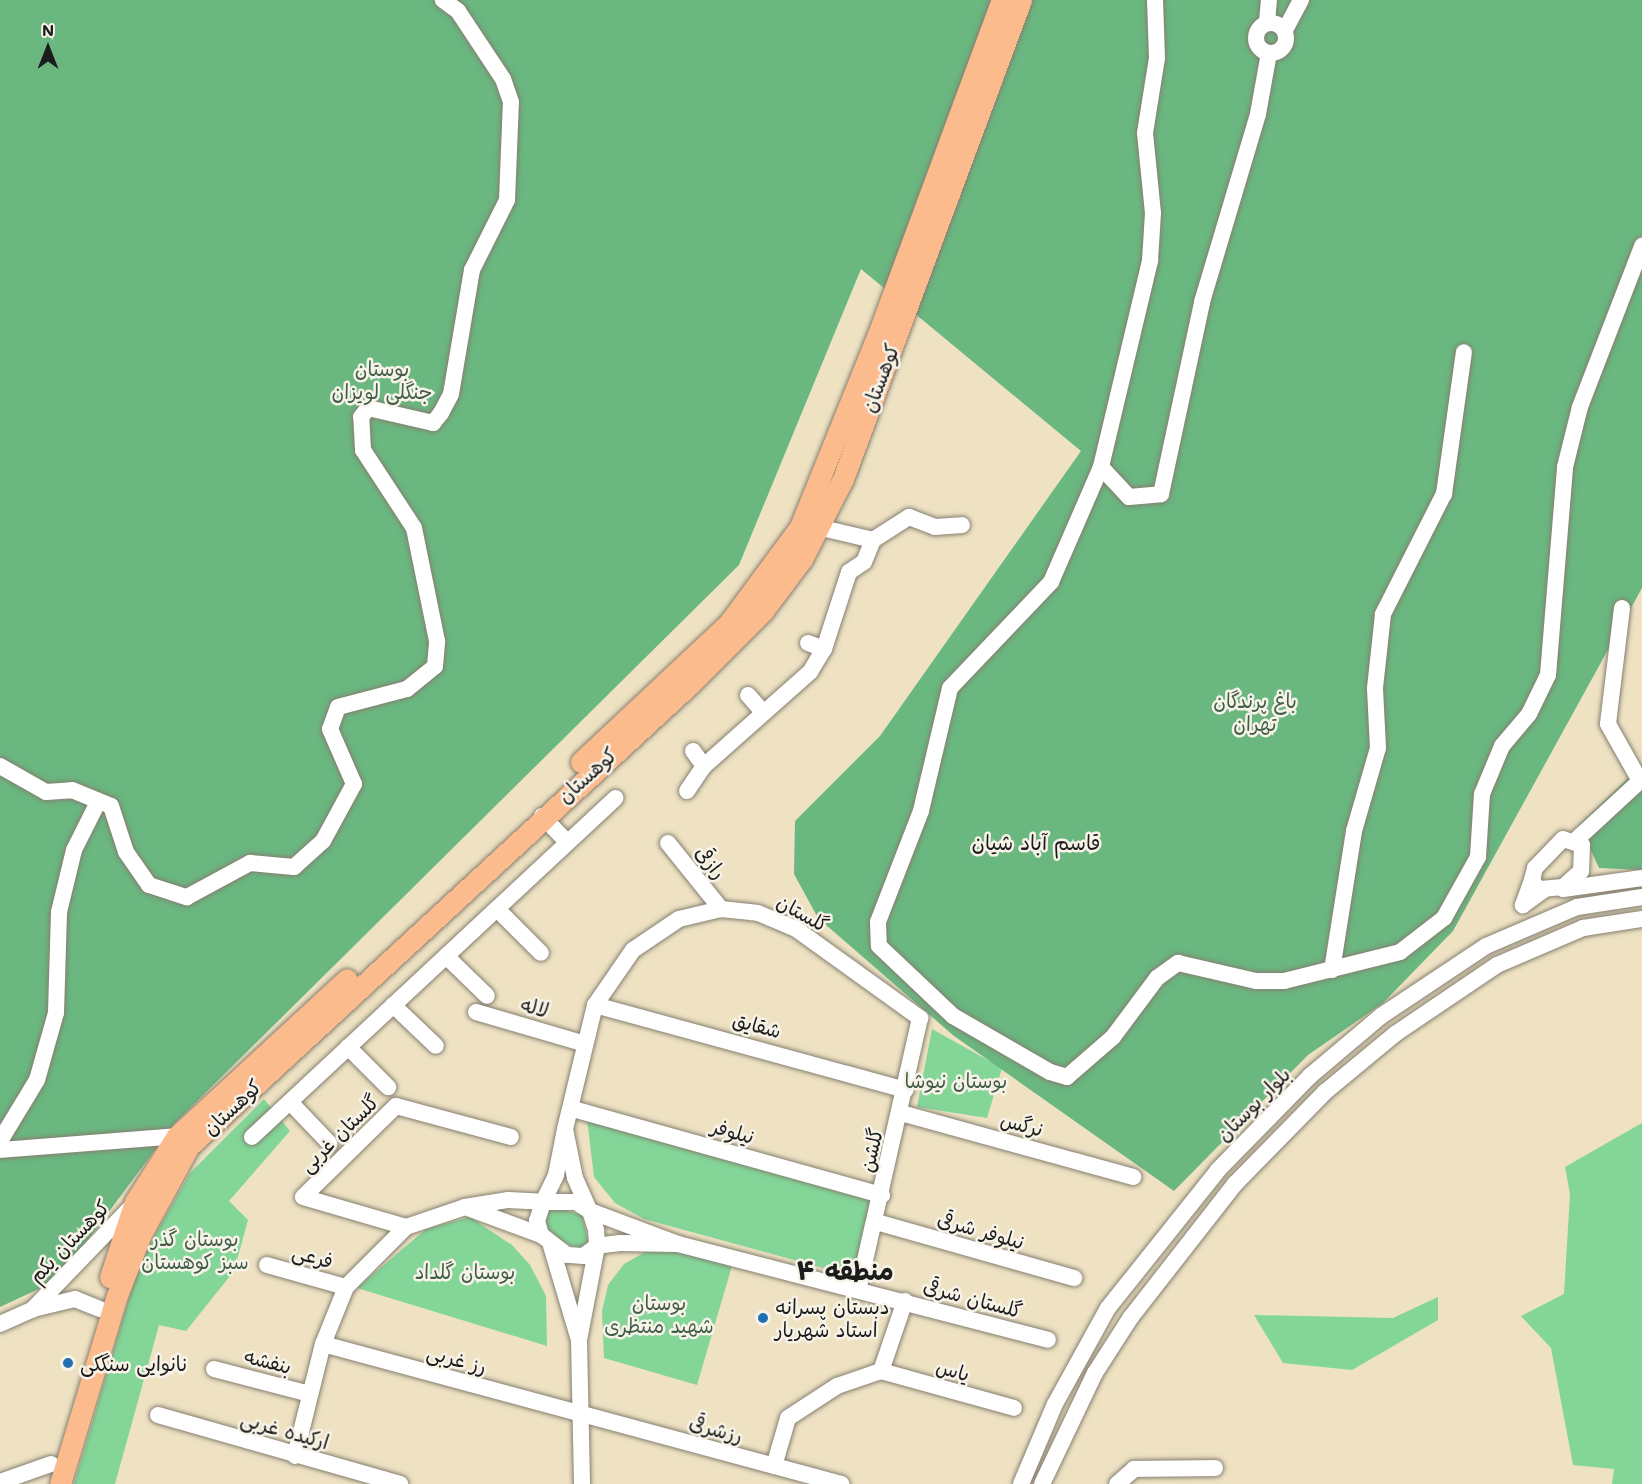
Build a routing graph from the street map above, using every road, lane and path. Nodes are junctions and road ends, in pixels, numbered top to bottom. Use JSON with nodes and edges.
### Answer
{"nodes":[{"id":1,"x":443,"y":0,"type":"edge"},
{"id":2,"x":1002,"y":0,"type":"edge"},
{"id":3,"x":1021,"y":0,"type":"edge"},
{"id":4,"x":1155,"y":0,"type":"edge"},
{"id":5,"x":1269,"y":0,"type":"edge"},
{"id":6,"x":1301,"y":0,"type":"edge"},
{"id":7,"x":1267,"y":22,"type":"junction"},
{"id":8,"x":1285,"y":30,"type":"junction"},
{"id":9,"x":1269,"y":53,"type":"junction"},
{"id":10,"x":925,"y":233,"type":"junction"},
{"id":11,"x":1642,"y":246,"type":"edge"},
{"id":12,"x":1464,"y":352,"type":"dead end"},
{"id":13,"x":1101,"y":467,"type":"junction"},
{"id":14,"x":962,"y":525,"type":"dead end"},
{"id":15,"x":822,"y":528,"type":"junction"},
{"id":16,"x":873,"y":540,"type":"junction"},
{"id":17,"x":1622,"y":608,"type":"dead end"},
{"id":18,"x":808,"y":643,"type":"dead end"},
{"id":19,"x":824,"y":649,"type":"junction"},
{"id":20,"x":748,"y":695,"type":"dead end"},
{"id":21,"x":762,"y":711,"type":"junction"},
{"id":22,"x":693,"y":751,"type":"dead end"},
{"id":23,"x":0,"y":766,"type":"edge"},
{"id":24,"x":704,"y":766,"type":"junction"},
{"id":25,"x":1641,"y":780,"type":"edge"},
{"id":26,"x":687,"y":791,"type":"dead end"},
{"id":27,"x":616,"y":798,"type":"dead end"},
{"id":28,"x":97,"y":804,"type":"junction"},
{"id":29,"x":542,"y":816,"type":"junction"},
{"id":30,"x":1577,"y":839,"type":"junction"},
{"id":31,"x":568,"y":843,"type":"junction"},
{"id":32,"x":668,"y":843,"type":"dead end"},
{"id":33,"x":1581,"y":871,"type":"junction"},
{"id":34,"x":1642,"y":878,"type":"edge"},
{"id":35,"x":1606,"y":883,"type":"junction"},
{"id":36,"x":1544,"y":887,"type":"junction"},
{"id":37,"x":1642,"y":897,"type":"edge"},
{"id":38,"x":496,"y":909,"type":"junction"},
{"id":39,"x":721,"y":909,"type":"junction"},
{"id":40,"x":1642,"y":919,"type":"edge"},
{"id":41,"x":1530,"y":923,"type":"junction"},
{"id":42,"x":1539,"y":943,"type":"junction"},
{"id":43,"x":541,"y":953,"type":"dead end"},
{"id":44,"x":446,"y":956,"type":"junction"},
{"id":45,"x":1332,"y":970,"type":"junction"},
{"id":46,"x":487,"y":996,"type":"dead end"},
{"id":47,"x":393,"y":1005,"type":"junction"},
{"id":48,"x":595,"y":1005,"type":"junction"},
{"id":49,"x":476,"y":1012,"type":"dead end"},
{"id":50,"x":920,"y":1018,"type":"joint"},
{"id":51,"x":582,"y":1043,"type":"junction"},
{"id":52,"x":436,"y":1046,"type":"dead end"},
{"id":53,"x":348,"y":1047,"type":"junction"},
{"id":54,"x":1310,"y":1076,"type":"junction"},
{"id":55,"x":388,"y":1087,"type":"dead end"},
{"id":56,"x":906,"y":1090,"type":"junction"},
{"id":57,"x":1328,"y":1090,"type":"junction"},
{"id":58,"x":290,"y":1102,"type":"junction"},
{"id":59,"x":1315,"y":1102,"type":"junction"},
{"id":60,"x":573,"y":1109,"type":"junction"},
{"id":61,"x":901,"y":1113,"type":"junction"},
{"id":62,"x":565,"y":1129,"type":"junction"},
{"id":63,"x":177,"y":1136,"type":"junction"},
{"id":64,"x":252,"y":1137,"type":"dead end"},
{"id":65,"x":511,"y":1137,"type":"dead end"},
{"id":66,"x":0,"y":1141,"type":"edge"},
{"id":67,"x":329,"y":1143,"type":"dead end"},
{"id":68,"x":0,"y":1150,"type":"edge"},
{"id":69,"x":1133,"y":1176,"type":"dead end"},
{"id":70,"x":882,"y":1195,"type":"junction"},
{"id":71,"x":135,"y":1202,"type":"junction"},
{"id":72,"x":543,"y":1202,"type":"junction"},
{"id":73,"x":465,"y":1207,"type":"junction"},
{"id":74,"x":590,"y":1211,"type":"junction"},
{"id":75,"x":876,"y":1222,"type":"junction"},
{"id":76,"x":406,"y":1227,"type":"junction"},
{"id":77,"x":546,"y":1241,"type":"junction"},
{"id":78,"x":678,"y":1244,"type":"junction"},
{"id":79,"x":597,"y":1246,"type":"junction"},
{"id":80,"x":267,"y":1265,"type":"dead end"},
{"id":81,"x":1074,"y":1278,"type":"dead end"},
{"id":82,"x":346,"y":1287,"type":"junction"},
{"id":83,"x":858,"y":1290,"type":"junction"},
{"id":84,"x":905,"y":1301,"type":"junction"},
{"id":85,"x":1108,"y":1308,"type":"junction"},
{"id":86,"x":99,"y":1309,"type":"junction"},
{"id":87,"x":32,"y":1310,"type":"junction"},
{"id":88,"x":1131,"y":1317,"type":"junction"},
{"id":89,"x":0,"y":1324,"type":"edge"},
{"id":90,"x":579,"y":1340,"type":"junction"},
{"id":91,"x":1048,"y":1340,"type":"dead end"},
{"id":92,"x":323,"y":1344,"type":"junction"},
{"id":93,"x":214,"y":1370,"type":"dead end"},
{"id":94,"x":881,"y":1371,"type":"junction"},
{"id":95,"x":310,"y":1394,"type":"junction"},
{"id":96,"x":1014,"y":1408,"type":"dead end"},
{"id":97,"x":159,"y":1414,"type":"dead end"},
{"id":98,"x":580,"y":1415,"type":"junction"},
{"id":99,"x":294,"y":1456,"type":"junction"},
{"id":100,"x":774,"y":1466,"type":"junction"},
{"id":101,"x":1215,"y":1468,"type":"dead end"},
{"id":102,"x":55,"y":1469,"type":"edge"},
{"id":103,"x":375,"y":1481,"type":"edge"},
{"id":104,"x":0,"y":1482,"type":"edge"},
{"id":105,"x":60,"y":1484,"type":"edge"},
{"id":106,"x":400,"y":1484,"type":"edge"},
{"id":107,"x":582,"y":1484,"type":"edge"},
{"id":108,"x":841,"y":1484,"type":"edge"},
{"id":109,"x":1021,"y":1484,"type":"edge"},
{"id":110,"x":1042,"y":1484,"type":"edge"},
{"id":111,"x":1116,"y":1484,"type":"edge"}],
"edges":[{"from":1,"to":28,"type":"street"},
{"from":2,"to":10,"type":"main road","name":"کوهستان"},
{"from":3,"to":10,"type":"main road","name":"کوهستان"},
{"from":4,"to":13,"type":"street"},
{"from":5,"to":7,"type":"street"},
{"from":6,"to":8,"type":"street"},
{"from":7,"to":8,"type":"street"},
{"from":7,"to":9,"type":"street"},
{"from":8,"to":9,"type":"street"},
{"from":9,"to":13,"type":"street"},
{"from":10,"to":15,"type":"main road","name":"کوهستان"},
{"from":10,"to":63,"type":"main road","name":"کوهستان"},
{"from":11,"to":45,"type":"street"},
{"from":12,"to":45,"type":"street"},
{"from":13,"to":45,"type":"street"},
{"from":14,"to":16,"type":"street"},
{"from":15,"to":16,"type":"street"},
{"from":15,"to":29,"type":"main road","name":"کوهستان"},
{"from":16,"to":19,"type":"street"},
{"from":17,"to":25,"type":"street"},
{"from":18,"to":19,"type":"street"},
{"from":19,"to":21,"type":"street"},
{"from":20,"to":21,"type":"street"},
{"from":21,"to":24,"type":"street"},
{"from":22,"to":24,"type":"street"},
{"from":23,"to":28,"type":"street"},
{"from":24,"to":26,"type":"street"},
{"from":25,"to":30,"type":"street"},
{"from":27,"to":31,"type":"street"},
{"from":28,"to":66,"type":"street"},
{"from":29,"to":31,"type":"street"},
{"from":29,"to":102,"type":"main road","name":"کوهستان"},
{"from":30,"to":33,"type":"street"},
{"from":30,"to":36,"type":"street"},
{"from":31,"to":38,"type":"street"},
{"from":32,"to":39,"type":"street","name":"رازقی"},
{"from":33,"to":35,"type":"street"},
{"from":33,"to":36,"type":"street"},
{"from":34,"to":35,"type":"street"},
{"from":35,"to":36,"type":"street"},
{"from":36,"to":41,"type":"street"},
{"from":37,"to":41,"type":"street","name":"بلوار بوستان"},
{"from":38,"to":43,"type":"street"},
{"from":38,"to":44,"type":"street"},
{"from":39,"to":48,"type":"street","name":"گلستان"},
{"from":39,"to":50,"type":"street","name":"گلستان"},
{"from":40,"to":42,"type":"street"},
{"from":41,"to":42,"type":"street"},
{"from":41,"to":54,"type":"street","name":"بلوار بوستان"},
{"from":42,"to":57,"type":"street"},
{"from":44,"to":46,"type":"street"},
{"from":44,"to":47,"type":"street"},
{"from":47,"to":52,"type":"street"},
{"from":47,"to":53,"type":"street"},
{"from":48,"to":51,"type":"street","name":"گلستان"},
{"from":48,"to":56,"type":"street","name":"شقایق"},
{"from":49,"to":51,"type":"street","name":"لاله"},
{"from":50,"to":56,"type":"street","name":"گلشن"},
{"from":51,"to":60,"type":"street","name":"گلستان"},
{"from":53,"to":55,"type":"street"},
{"from":53,"to":58,"type":"street"},
{"from":54,"to":57,"type":"street"},
{"from":54,"to":59,"type":"street"},
{"from":54,"to":85,"type":"street","name":"بلوار بوستان"},
{"from":56,"to":61,"type":"street","name":"گلشن"},
{"from":57,"to":59,"type":"street"},
{"from":58,"to":64,"type":"street"},
{"from":58,"to":67,"type":"street"},
{"from":59,"to":88,"type":"street"},
{"from":60,"to":62,"type":"street","name":"گلستان"},
{"from":60,"to":70,"type":"street","name":"نیلوفر"},
{"from":61,"to":69,"type":"street","name":"نرگس"},
{"from":61,"to":70,"type":"street","name":"گلشن"},
{"from":62,"to":72,"type":"street","name":"گلستان"},
{"from":62,"to":74,"type":"street"},
{"from":63,"to":68,"type":"street"},
{"from":63,"to":71,"type":"main road","name":"کوهستان"},
{"from":65,"to":76,"type":"street","name":"گلستان غربی"},
{"from":70,"to":75,"type":"street","name":"گلشن"},
{"from":71,"to":86,"type":"main road","name":"کوهستان"},
{"from":71,"to":87,"type":"street","name":"کوهستان یکم"},
{"from":72,"to":73,"type":"street"},
{"from":72,"to":74,"type":"street"},
{"from":72,"to":77,"type":"street"},
{"from":73,"to":76,"type":"street"},
{"from":73,"to":77,"type":"street"},
{"from":74,"to":78,"type":"street"},
{"from":74,"to":79,"type":"street"},
{"from":75,"to":81,"type":"street","name":"نیلوفر شرقی"},
{"from":75,"to":83,"type":"street","name":"گلشن"},
{"from":76,"to":82,"type":"street"},
{"from":77,"to":79,"type":"street"},
{"from":77,"to":90,"type":"street"},
{"from":78,"to":79,"type":"street"},
{"from":78,"to":83,"type":"street","name":"گلستان شرقی"},
{"from":79,"to":90,"type":"street"},
{"from":80,"to":82,"type":"street","name":"فرعی"},
{"from":82,"to":92,"type":"street"},
{"from":83,"to":84,"type":"street","name":"گلستان شرقی"},
{"from":84,"to":91,"type":"street","name":"گلستان شرقی"},
{"from":84,"to":94,"type":"street"},
{"from":85,"to":88,"type":"street"},
{"from":85,"to":109,"type":"street","name":"بلوار بوستان"},
{"from":86,"to":87,"type":"street"},
{"from":86,"to":102,"type":"main road","name":"کوهستان"},
{"from":87,"to":89,"type":"street","name":"کوهستان یکم"},
{"from":88,"to":110,"type":"street"},
{"from":90,"to":98,"type":"street"},
{"from":92,"to":95,"type":"street"},
{"from":92,"to":98,"type":"street","name":"رز غربی"},
{"from":93,"to":95,"type":"street","name":"بنفشه"},
{"from":94,"to":96,"type":"street","name":"یاس"},
{"from":94,"to":100,"type":"street"},
{"from":95,"to":99,"type":"street"},
{"from":97,"to":99,"type":"street","name":"ارکیده غربی"},
{"from":98,"to":100,"type":"street","name":"رزشرقی"},
{"from":98,"to":107,"type":"street"},
{"from":99,"to":103,"type":"street","name":"ارکیده غربی"},
{"from":100,"to":108,"type":"street","name":"رزشرقی"},
{"from":101,"to":111,"type":"street"},
{"from":102,"to":104,"type":"street"},
{"from":102,"to":105,"type":"main road","name":"کوهستان"},
{"from":103,"to":106,"type":"street","name":"ارکیده غربی"}]}
